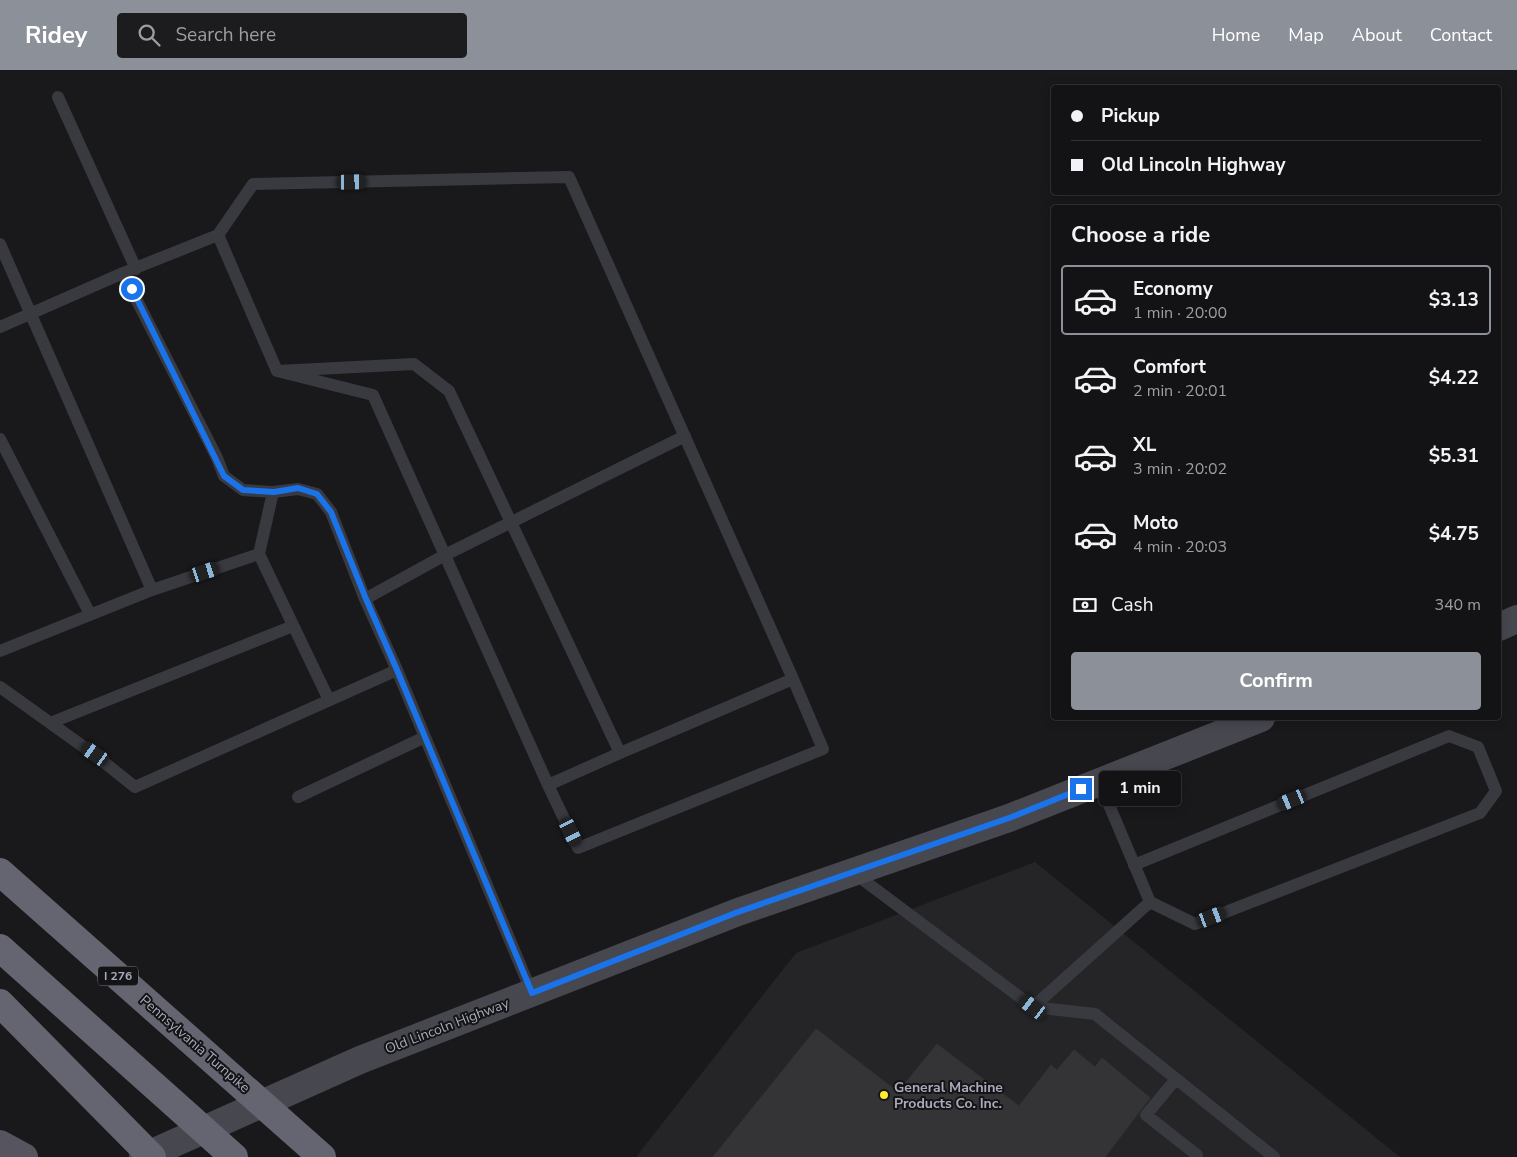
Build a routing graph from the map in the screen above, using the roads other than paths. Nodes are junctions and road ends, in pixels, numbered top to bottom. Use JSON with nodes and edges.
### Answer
{"nodes":[{"id":1,"x":58,"y":97,"type":"dead end"},
{"id":2,"x":218,"y":234,"type":"junction"},
{"id":3,"x":0,"y":244,"type":"edge"},
{"id":4,"x":136,"y":268,"type":"junction"},
{"id":5,"x":123,"y":273,"type":"junction"},
{"id":6,"x":30,"y":313,"type":"junction"},
{"id":7,"x":0,"y":327,"type":"edge"},
{"id":8,"x":277,"y":371,"type":"junction"},
{"id":9,"x":684,"y":436,"type":"junction"},
{"id":10,"x":0,"y":439,"type":"edge"},
{"id":11,"x":274,"y":492,"type":"junction"},
{"id":12,"x":512,"y":523,"type":"junction"},
{"id":13,"x":259,"y":554,"type":"junction"},
{"id":14,"x":445,"y":555,"type":"junction"},
{"id":15,"x":152,"y":590,"type":"junction"},
{"id":16,"x":366,"y":599,"type":"junction"},
{"id":17,"x":90,"y":614,"type":"junction"},
{"id":18,"x":1517,"y":619,"type":"edge"},
{"id":19,"x":293,"y":626,"type":"junction"},
{"id":20,"x":1501,"y":626,"type":"edge"},
{"id":21,"x":0,"y":651,"type":"edge"},
{"id":22,"x":397,"y":670,"type":"junction"},
{"id":23,"x":794,"y":679,"type":"junction"},
{"id":24,"x":0,"y":687,"type":"edge"},
{"id":25,"x":329,"y":700,"type":"junction"},
{"id":26,"x":1247,"y":720,"type":"edge"},
{"id":27,"x":1233,"y":722,"type":"edge"},
{"id":28,"x":50,"y":723,"type":"junction"},
{"id":29,"x":425,"y":737,"type":"junction"},
{"id":30,"x":620,"y":754,"type":"junction"},
{"id":31,"x":1099,"y":781,"type":"junction"},
{"id":32,"x":548,"y":785,"type":"junction"},
{"id":33,"x":298,"y":797,"type":"dead end"},
{"id":34,"x":1134,"y":864,"type":"junction"},
{"id":35,"x":0,"y":872,"type":"edge"},
{"id":36,"x":853,"y":872,"type":"junction"},
{"id":37,"x":1150,"y":902,"type":"junction"},
{"id":38,"x":0,"y":948,"type":"edge"},
{"id":39,"x":532,"y":993,"type":"junction"},
{"id":40,"x":0,"y":1003,"type":"edge"},
{"id":41,"x":1033,"y":1007,"type":"junction"},
{"id":42,"x":1176,"y":1079,"type":"junction"},
{"id":43,"x":0,"y":1144,"type":"edge"},
{"id":44,"x":230,"y":1154,"type":"edge"},
{"id":45,"x":24,"y":1157,"type":"edge"},
{"id":46,"x":142,"y":1157,"type":"edge"},
{"id":47,"x":152,"y":1157,"type":"edge"},
{"id":48,"x":322,"y":1157,"type":"edge"},
{"id":49,"x":1195,"y":1157,"type":"edge"},
{"id":50,"x":1274,"y":1157,"type":"edge"}],
"edges":[{"from":1,"to":4,"type":"lane"},
{"from":2,"to":4,"type":"lane"},
{"from":2,"to":8,"type":"lane"},
{"from":2,"to":9,"type":"lane"},
{"from":3,"to":6,"type":"lane"},
{"from":4,"to":5,"type":"lane"},
{"from":5,"to":6,"type":"lane"},
{"from":5,"to":11,"type":"lane"},
{"from":6,"to":7,"type":"lane"},
{"from":6,"to":15,"type":"lane"},
{"from":8,"to":12,"type":"lane"},
{"from":8,"to":14,"type":"lane"},
{"from":9,"to":12,"type":"lane"},
{"from":9,"to":23,"type":"lane"},
{"from":10,"to":17,"type":"lane"},
{"from":11,"to":13,"type":"lane"},
{"from":11,"to":16,"type":"lane"},
{"from":12,"to":14,"type":"lane"},
{"from":12,"to":30,"type":"lane"},
{"from":13,"to":15,"type":"lane"},
{"from":13,"to":19,"type":"lane"},
{"from":14,"to":16,"type":"lane"},
{"from":14,"to":32,"type":"lane"},
{"from":15,"to":17,"type":"lane"},
{"from":16,"to":22,"type":"lane"},
{"from":17,"to":21,"type":"lane"},
{"from":18,"to":20,"type":"main road"},
{"from":19,"to":25,"type":"lane"},
{"from":19,"to":28,"type":"lane"},
{"from":22,"to":25,"type":"lane"},
{"from":22,"to":29,"type":"lane"},
{"from":23,"to":30,"type":"lane"},
{"from":23,"to":32,"type":"lane"},
{"from":24,"to":28,"type":"lane"},
{"from":25,"to":28,"type":"lane"},
{"from":26,"to":27,"type":"main road","name":"Old Lincoln Highway"},
{"from":27,"to":31,"type":"main road","name":"Old Lincoln Highway"},
{"from":29,"to":33,"type":"lane"},
{"from":29,"to":39,"type":"lane"},
{"from":30,"to":32,"type":"lane"},
{"from":31,"to":34,"type":"lane"},
{"from":31,"to":36,"type":"main road","name":"Old Lincoln Highway"},
{"from":34,"to":37,"type":"lane"},
{"from":34,"to":37,"type":"lane"},
{"from":35,"to":48,"type":"highway","name":"Pennsylvania Turnpike","number":"I 276"},
{"from":36,"to":39,"type":"main road","name":"Old Lincoln Highway"},
{"from":36,"to":41,"type":"lane"},
{"from":37,"to":41,"type":"lane"},
{"from":38,"to":44,"type":"highway"},
{"from":39,"to":46,"type":"main road","name":"Old Lincoln Highway"},
{"from":40,"to":47,"type":"highway"},
{"from":41,"to":42,"type":"lane"},
{"from":42,"to":49,"type":"lane"},
{"from":42,"to":50,"type":"lane"},
{"from":43,"to":45,"type":"main road"}]}
